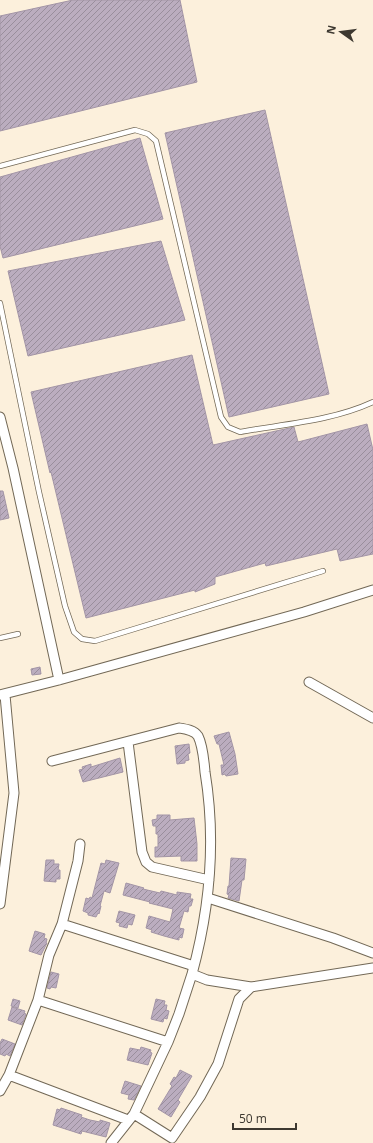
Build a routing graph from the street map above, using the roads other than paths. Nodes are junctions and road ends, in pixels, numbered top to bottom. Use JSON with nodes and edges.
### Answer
{"nodes":[{"id":1,"x":0,"y":166,"type":"edge"},
{"id":2,"x":0,"y":303,"type":"edge"},
{"id":3,"x":373,"y":402,"type":"edge"},
{"id":4,"x":0,"y":417,"type":"edge"},
{"id":5,"x":323,"y":571,"type":"dead end"},
{"id":6,"x":373,"y":590,"type":"edge"},
{"id":7,"x":18,"y":634,"type":"dead end"},
{"id":8,"x":0,"y":638,"type":"edge"},
{"id":9,"x":59,"y":680,"type":"junction"},
{"id":10,"x":309,"y":682,"type":"dead end"},
{"id":11,"x":2,"y":695,"type":"edge"},
{"id":12,"x":373,"y":718,"type":"edge"},
{"id":13,"x":128,"y":742,"type":"junction"},
{"id":14,"x":52,"y":761,"type":"dead end"},
{"id":15,"x":80,"y":844,"type":"dead end"},
{"id":16,"x":209,"y":880,"type":"junction"},
{"id":17,"x":208,"y":898,"type":"junction"},
{"id":18,"x":0,"y":904,"type":"edge"},
{"id":19,"x":62,"y":924,"type":"junction"},
{"id":20,"x":373,"y":953,"type":"edge"},
{"id":21,"x":373,"y":968,"type":"edge"},
{"id":22,"x":193,"y":970,"type":"junction"},
{"id":23,"x":250,"y":987,"type":"junction"},
{"id":24,"x":38,"y":1000,"type":"junction"},
{"id":25,"x":168,"y":1042,"type":"junction"},
{"id":26,"x":9,"y":1075,"type":"junction"},
{"id":27,"x":0,"y":1091,"type":"edge"},
{"id":28,"x":131,"y":1117,"type":"junction"},
{"id":29,"x":111,"y":1143,"type":"edge"}],
"edges":[{"from":1,"to":3,"type":"lane"},
{"from":2,"to":5,"type":"lane"},
{"from":4,"to":9,"type":"street"},
{"from":6,"to":9,"type":"street"},
{"from":7,"to":8,"type":"lane"},
{"from":9,"to":11,"type":"street"},
{"from":10,"to":12,"type":"street"},
{"from":11,"to":18,"type":"street"},
{"from":13,"to":14,"type":"street"},
{"from":13,"to":16,"type":"street"},
{"from":13,"to":16,"type":"street"},
{"from":15,"to":19,"type":"street"},
{"from":16,"to":17,"type":"street"},
{"from":17,"to":20,"type":"street"},
{"from":17,"to":22,"type":"street"},
{"from":19,"to":22,"type":"street"},
{"from":19,"to":24,"type":"street"},
{"from":21,"to":23,"type":"street"},
{"from":22,"to":23,"type":"street"},
{"from":22,"to":25,"type":"street"},
{"from":23,"to":28,"type":"street"},
{"from":24,"to":25,"type":"street"},
{"from":24,"to":26,"type":"street"},
{"from":25,"to":28,"type":"street"},
{"from":26,"to":27,"type":"street"},
{"from":26,"to":28,"type":"street"},
{"from":28,"to":29,"type":"street"}]}
